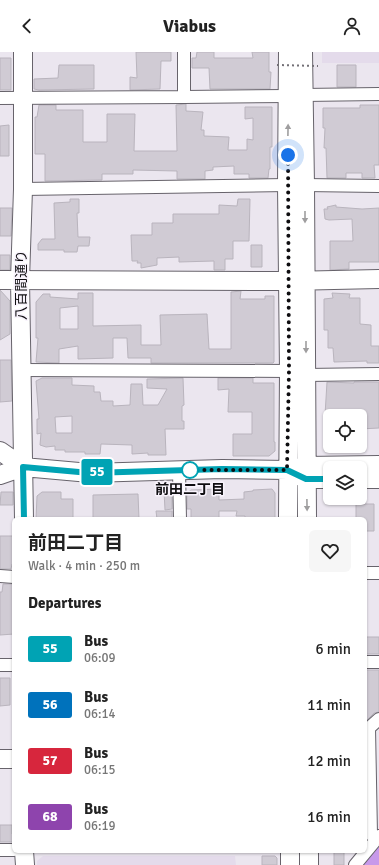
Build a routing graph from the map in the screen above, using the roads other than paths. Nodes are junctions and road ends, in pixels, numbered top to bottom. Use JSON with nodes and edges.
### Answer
{"nodes":[{"id":1,"x":23,"y":52,"type":"edge"},
{"id":2,"x":184,"y":52,"type":"edge"},
{"id":3,"x":303,"y":52,"type":"edge"},
{"id":4,"x":282,"y":59,"type":"edge"},
{"id":5,"x":379,"y":94,"type":"edge"},
{"id":6,"x":296,"y":96,"type":"junction"},
{"id":7,"x":24,"y":97,"type":"junction"},
{"id":8,"x":0,"y":98,"type":"edge"},
{"id":9,"x":184,"y":98,"type":"junction"},
{"id":10,"x":287,"y":185,"type":"junction"},
{"id":11,"x":305,"y":185,"type":"junction"},
{"id":12,"x":379,"y":186,"type":"edge"},
{"id":13,"x":23,"y":189,"type":"junction"},
{"id":14,"x":379,"y":279,"type":"edge"},
{"id":15,"x":0,"y":280,"type":"edge"},
{"id":16,"x":20,"y":280,"type":"junction"},
{"id":17,"x":297,"y":280,"type":"junction"},
{"id":18,"x":21,"y":370,"type":"junction"},
{"id":19,"x":297,"y":373,"type":"junction"},
{"id":20,"x":379,"y":374,"type":"edge"},
{"id":21,"x":0,"y":451,"type":"edge"},
{"id":22,"x":379,"y":464,"type":"edge"},
{"id":23,"x":23,"y":467,"type":"junction"},
{"id":24,"x":179,"y":470,"type":"junction"},
{"id":25,"x":287,"y":470,"type":"junction"},
{"id":26,"x":306,"y":472,"type":"junction"},
{"id":27,"x":0,"y":475,"type":"edge"},
{"id":28,"x":323,"y":477,"type":"edge"},
{"id":29,"x":367,"y":479,"type":"edge"},
{"id":30,"x":379,"y":479,"type":"edge"},
{"id":31,"x":24,"y":517,"type":"edge"},
{"id":32,"x":180,"y":517,"type":"edge"},
{"id":33,"x":288,"y":517,"type":"edge"},
{"id":34,"x":307,"y":517,"type":"edge"},
{"id":35,"x":367,"y":573,"type":"edge"},
{"id":36,"x":379,"y":573,"type":"edge"},
{"id":37,"x":0,"y":576,"type":"edge"},
{"id":38,"x":12,"y":576,"type":"edge"},
{"id":39,"x":367,"y":662,"type":"edge"},
{"id":40,"x":379,"y":662,"type":"edge"},
{"id":41,"x":0,"y":665,"type":"edge"},
{"id":42,"x":12,"y":665,"type":"edge"},
{"id":43,"x":379,"y":719,"type":"edge"},
{"id":44,"x":0,"y":759,"type":"edge"},
{"id":45,"x":12,"y":759,"type":"edge"},
{"id":46,"x":377,"y":838,"type":"edge"},
{"id":47,"x":0,"y":850,"type":"edge"},
{"id":48,"x":12,"y":850,"type":"edge"},
{"id":49,"x":367,"y":850,"type":"edge"},
{"id":50,"x":24,"y":853,"type":"edge"},
{"id":51,"x":290,"y":853,"type":"edge"},
{"id":52,"x":309,"y":853,"type":"edge"},
{"id":53,"x":365,"y":853,"type":"edge"},
{"id":54,"x":25,"y":865,"type":"edge"},
{"id":55,"x":290,"y":865,"type":"edge"},
{"id":56,"x":309,"y":865,"type":"edge"},
{"id":57,"x":355,"y":865,"type":"edge"}],
"edges":[{"from":1,"to":7,"type":"street","name":"八百間通り"},
{"from":2,"to":9,"type":"street"},
{"from":3,"to":6,"type":"street"},
{"from":4,"to":6,"type":"street"},
{"from":5,"to":6,"type":"street"},
{"from":6,"to":9,"type":"street"},
{"from":10,"to":6,"type":"street","one_way":true},
{"from":6,"to":11,"type":"street"},
{"from":7,"to":8,"type":"street"},
{"from":7,"to":9,"type":"street"},
{"from":7,"to":13,"type":"street","name":"八百間通り"},
{"from":10,"to":13,"type":"street"},
{"from":10,"to":17,"type":"street"},
{"from":11,"to":12,"type":"street"},
{"from":11,"to":17,"type":"street","one_way":true},
{"from":13,"to":16,"type":"street","name":"八百間通り"},
{"from":14,"to":17,"type":"street"},
{"from":15,"to":16,"type":"street"},
{"from":16,"to":17,"type":"street"},
{"from":16,"to":18,"type":"street","name":"八百間通り"},
{"from":17,"to":19,"type":"street"},
{"from":18,"to":19,"type":"street"},
{"from":18,"to":23,"type":"street","name":"八百間通り"},
{"from":19,"to":20,"type":"street"},
{"from":19,"to":25,"type":"street"},
{"from":19,"to":26,"type":"street"},
{"from":21,"to":23,"type":"street"},
{"from":22,"to":26,"type":"street"},
{"from":23,"to":24,"type":"street"},
{"from":23,"to":27,"type":"street"},
{"from":23,"to":31,"type":"street","name":"八百間通り"},
{"from":24,"to":25,"type":"street"},
{"from":24,"to":32,"type":"street"},
{"from":25,"to":26,"type":"street"},
{"from":25,"to":33,"type":"street"},
{"from":26,"to":28,"type":"street"},
{"from":26,"to":34,"type":"street","one_way":true},
{"from":29,"to":30,"type":"street"},
{"from":35,"to":36,"type":"street"},
{"from":37,"to":38,"type":"street"},
{"from":39,"to":40,"type":"street"},
{"from":41,"to":42,"type":"street"},
{"from":43,"to":46,"type":"street"},
{"from":44,"to":45,"type":"street"},
{"from":46,"to":49,"type":"street"},
{"from":47,"to":48,"type":"street"},
{"from":50,"to":54,"type":"street"},
{"from":51,"to":55,"type":"street"},
{"from":52,"to":56,"type":"street"},
{"from":53,"to":57,"type":"street"}]}
